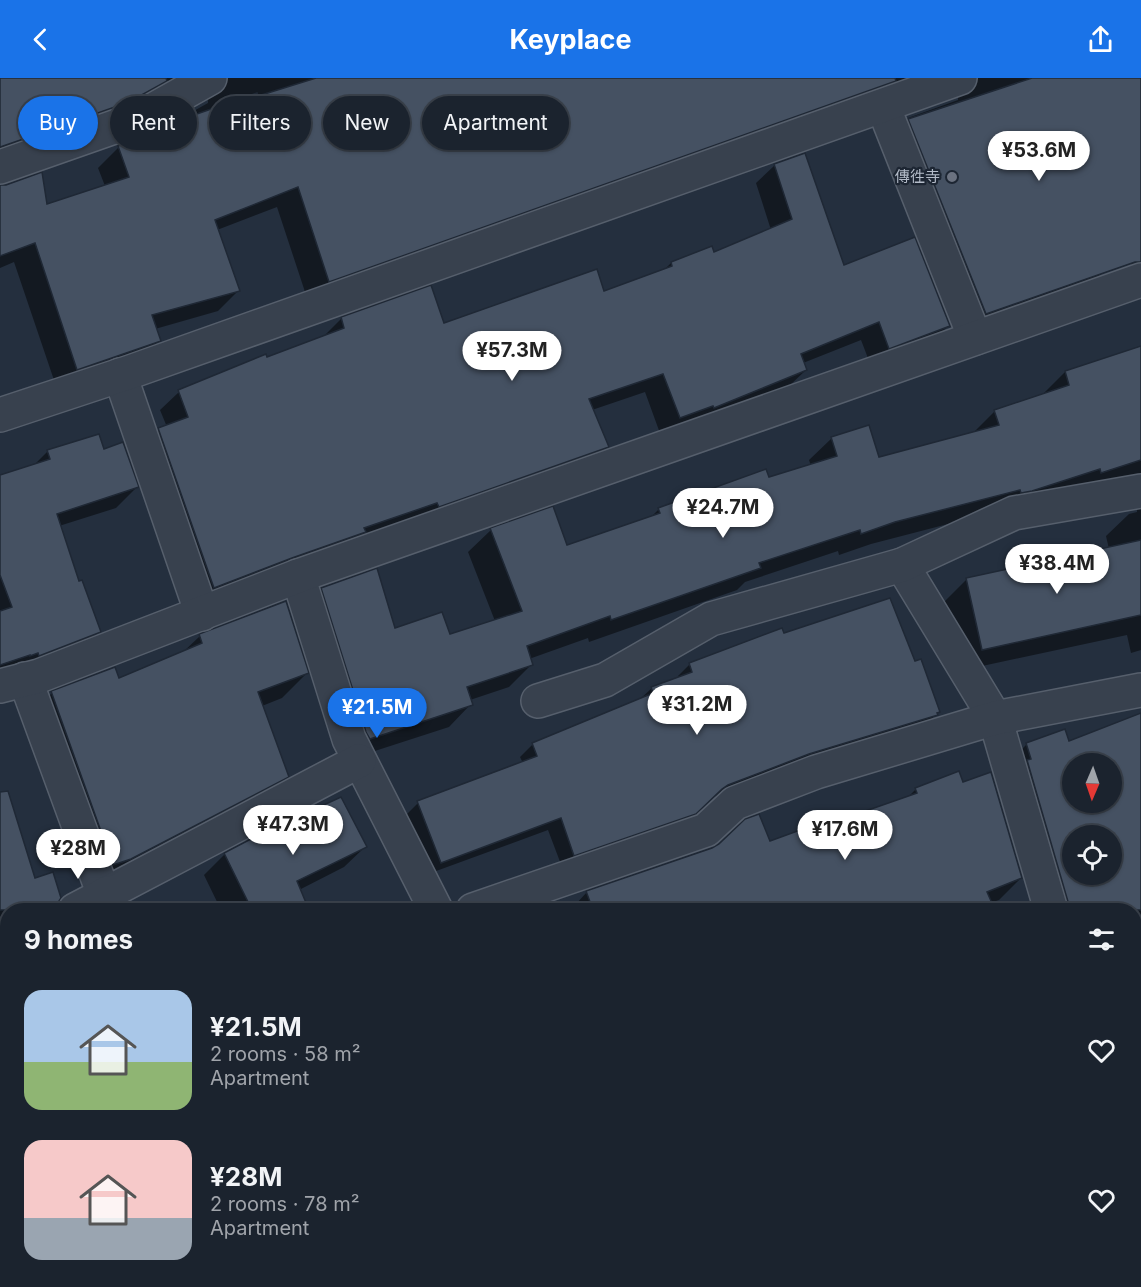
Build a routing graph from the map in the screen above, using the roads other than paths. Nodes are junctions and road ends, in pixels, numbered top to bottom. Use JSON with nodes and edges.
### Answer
{"nodes":[{"id":1,"x":210,"y":78,"type":"edge"},
{"id":2,"x":960,"y":78,"type":"edge"},
{"id":3,"x":883,"y":106,"type":"junction"},
{"id":4,"x":0,"y":167,"type":"edge"},
{"id":5,"x":1141,"y":280,"type":"edge"},
{"id":6,"x":975,"y":338,"type":"junction"},
{"id":7,"x":120,"y":375,"type":"junction"},
{"id":8,"x":0,"y":415,"type":"edge"},
{"id":9,"x":1141,"y":491,"type":"edge"},
{"id":10,"x":902,"y":566,"type":"junction"},
{"id":11,"x":298,"y":576,"type":"junction"},
{"id":12,"x":202,"y":614,"type":"junction"},
{"id":13,"x":12,"y":683,"type":"edge"},
{"id":14,"x":1141,"y":690,"type":"edge"},
{"id":15,"x":538,"y":701,"type":"dead end"},
{"id":16,"x":995,"y":718,"type":"junction"},
{"id":17,"x":359,"y":761,"type":"junction"},
{"id":18,"x":104,"y":895,"type":"junction"},
{"id":19,"x":89,"y":903,"type":"edge"},
{"id":20,"x":432,"y":903,"type":"edge"},
{"id":21,"x":494,"y":903,"type":"edge"},
{"id":22,"x":1049,"y":903,"type":"edge"}],
"edges":[{"from":1,"to":4,"type":"street"},
{"from":2,"to":3,"type":"street"},
{"from":3,"to":6,"type":"street"},
{"from":3,"to":7,"type":"street"},
{"from":5,"to":6,"type":"street"},
{"from":6,"to":11,"type":"street"},
{"from":7,"to":8,"type":"street"},
{"from":7,"to":12,"type":"street"},
{"from":9,"to":10,"type":"street"},
{"from":10,"to":15,"type":"street"},
{"from":10,"to":16,"type":"street"},
{"from":11,"to":12,"type":"street"},
{"from":11,"to":17,"type":"street"},
{"from":12,"to":13,"type":"street"},
{"from":13,"to":18,"type":"street"},
{"from":14,"to":16,"type":"street"},
{"from":16,"to":21,"type":"street"},
{"from":16,"to":22,"type":"street"},
{"from":17,"to":18,"type":"street"},
{"from":17,"to":20,"type":"street"},
{"from":18,"to":19,"type":"street"}]}
